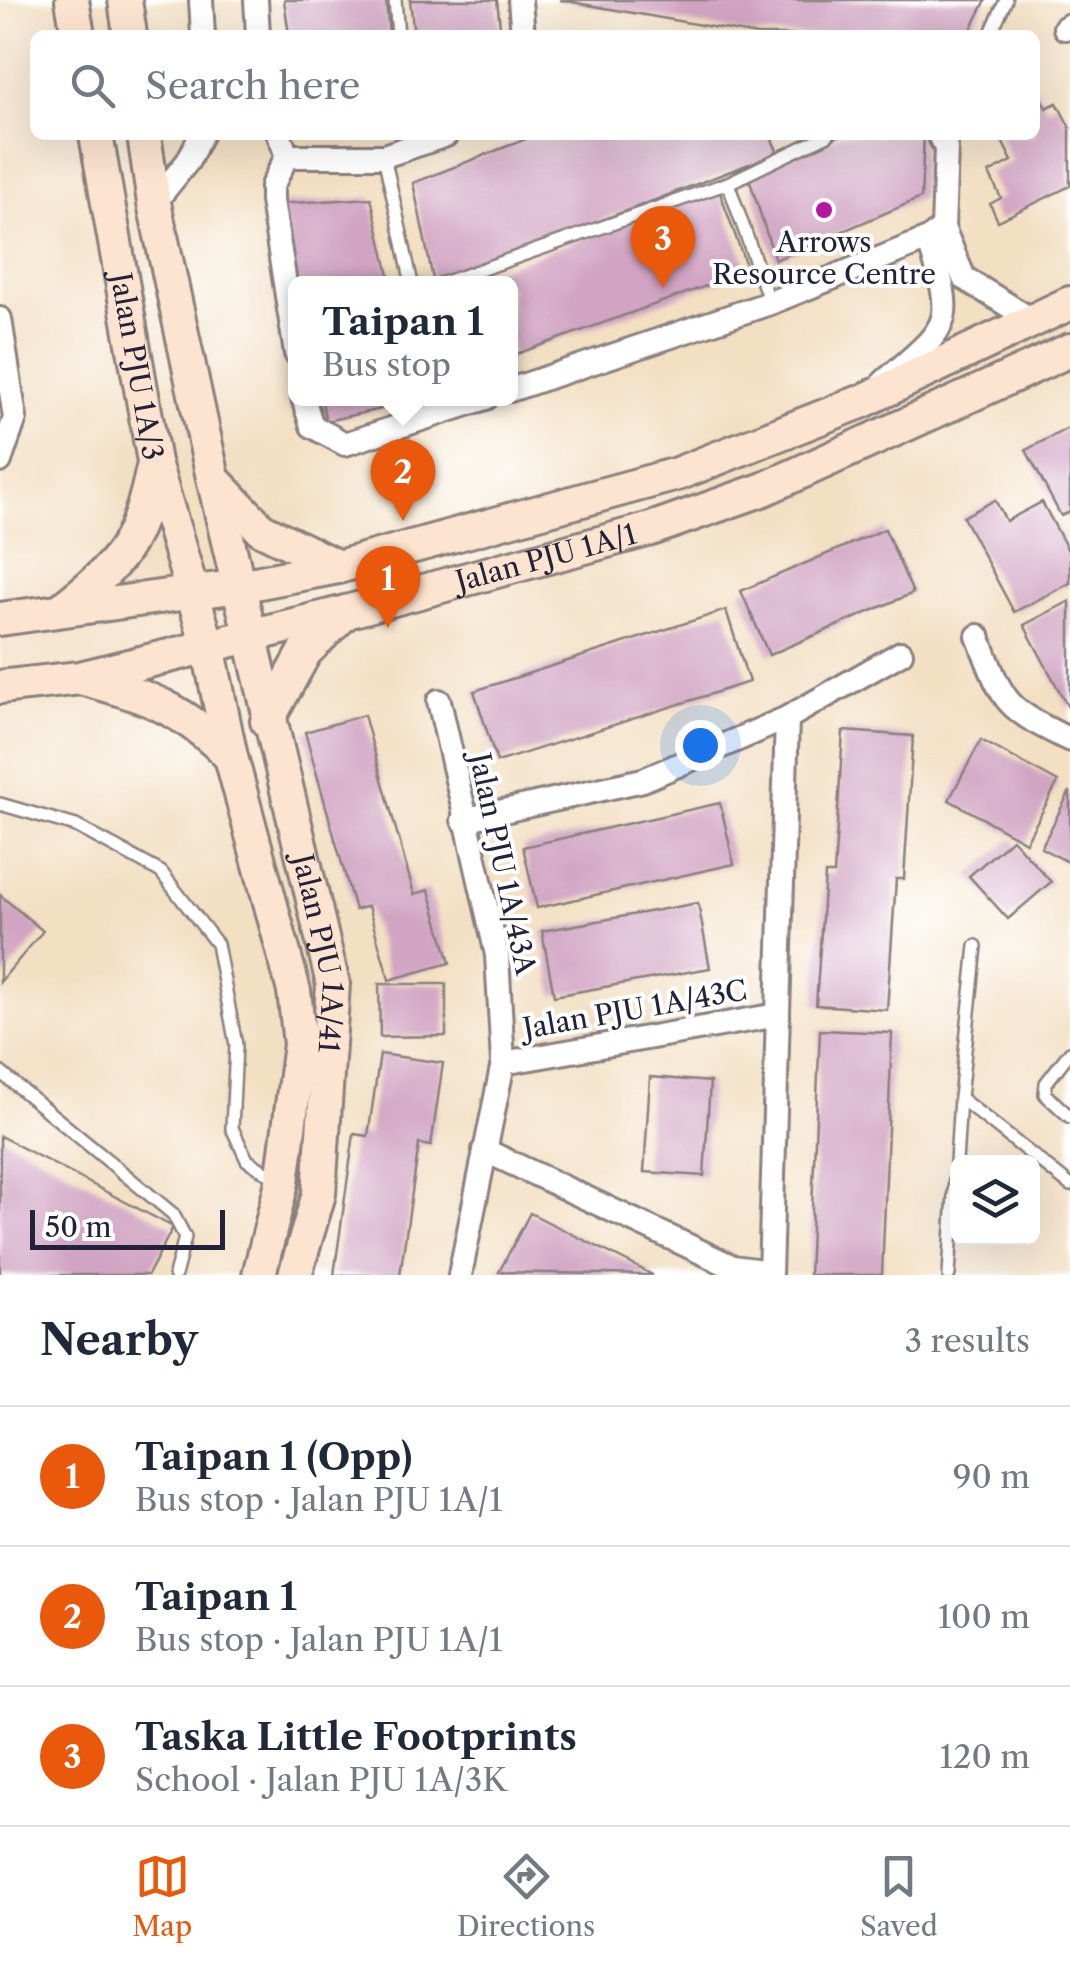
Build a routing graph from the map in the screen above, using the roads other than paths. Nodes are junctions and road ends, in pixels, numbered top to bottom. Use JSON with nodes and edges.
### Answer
{"nodes":[{"id":1,"x":72,"y":0,"type":"edge"},
{"id":2,"x":125,"y":0,"type":"edge"},
{"id":3,"x":201,"y":0,"type":"edge"},
{"id":4,"x":256,"y":0,"type":"edge"},
{"id":5,"x":395,"y":0,"type":"edge"},
{"id":6,"x":520,"y":0,"type":"edge"},
{"id":7,"x":1006,"y":0,"type":"edge"},
{"id":8,"x":77,"y":30,"type":"edge"},
{"id":9,"x":129,"y":30,"type":"edge"},
{"id":10,"x":202,"y":30,"type":"edge"},
{"id":11,"x":258,"y":30,"type":"edge"},
{"id":12,"x":398,"y":30,"type":"edge"},
{"id":13,"x":523,"y":30,"type":"edge"},
{"id":14,"x":992,"y":30,"type":"edge"},
{"id":15,"x":97,"y":140,"type":"edge"},
{"id":16,"x":145,"y":140,"type":"edge"},
{"id":17,"x":198,"y":140,"type":"edge"},
{"id":18,"x":818,"y":140,"type":"edge"},
{"id":19,"x":942,"y":140,"type":"edge"},
{"id":20,"x":409,"y":141,"type":"edge"},
{"id":21,"x":283,"y":146,"type":"edge"},
{"id":22,"x":384,"y":156,"type":"junction"},
{"id":23,"x":728,"y":183,"type":"junction"},
{"id":24,"x":154,"y":204,"type":"junction"},
{"id":25,"x":936,"y":234,"type":"junction"},
{"id":26,"x":410,"y":276,"type":"edge"},
{"id":27,"x":463,"y":276,"type":"edge"},
{"id":28,"x":288,"y":302,"type":"edge"},
{"id":29,"x":1070,"y":302,"type":"edge"},
{"id":30,"x":770,"y":303,"type":"junction"},
{"id":31,"x":0,"y":319,"type":"edge"},
{"id":32,"x":1034,"y":322,"type":"junction"},
{"id":33,"x":1070,"y":350,"type":"edge"},
{"id":34,"x":4,"y":375,"type":"edge"},
{"id":35,"x":518,"y":387,"type":"edge"},
{"id":36,"x":863,"y":400,"type":"junction"},
{"id":37,"x":306,"y":406,"type":"edge"},
{"id":38,"x":439,"y":406,"type":"edge"},
{"id":39,"x":0,"y":461,"type":"edge"},
{"id":40,"x":154,"y":462,"type":"junction"},
{"id":41,"x":213,"y":478,"type":"junction"},
{"id":42,"x":338,"y":568,"type":"junction"},
{"id":43,"x":239,"y":586,"type":"junction"},
{"id":44,"x":192,"y":592,"type":"junction"},
{"id":45,"x":58,"y":612,"type":"junction"},
{"id":46,"x":346,"y":612,"type":"junction"},
{"id":47,"x":0,"y":619,"type":"edge"},
{"id":48,"x":250,"y":636,"type":"junction"},
{"id":49,"x":978,"y":636,"type":"dead end"},
{"id":50,"x":208,"y":646,"type":"junction"},
{"id":51,"x":901,"y":654,"type":"dead end"},
{"id":52,"x":80,"y":678,"type":"junction"},
{"id":53,"x":0,"y":688,"type":"edge"},
{"id":54,"x":439,"y":701,"type":"dead end"},
{"id":55,"x":787,"y":718,"type":"junction"},
{"id":56,"x":268,"y":721,"type":"junction"},
{"id":57,"x":1070,"y":740,"type":"edge"},
{"id":58,"x":232,"y":757,"type":"junction"},
{"id":59,"x":0,"y":804,"type":"edge"},
{"id":60,"x":463,"y":820,"type":"junction"},
{"id":61,"x":976,"y":946,"type":"dead end"},
{"id":62,"x":778,"y":1014,"type":"junction"},
{"id":63,"x":1070,"y":1052,"type":"edge"},
{"id":64,"x":503,"y":1063,"type":"junction"},
{"id":65,"x":0,"y":1072,"type":"edge"},
{"id":66,"x":960,"y":1098,"type":"junction"},
{"id":67,"x":1070,"y":1117,"type":"edge"},
{"id":68,"x":484,"y":1150,"type":"junction"},
{"id":69,"x":282,"y":1182,"type":"junction"},
{"id":70,"x":1070,"y":1186,"type":"edge"},
{"id":71,"x":770,"y":1273,"type":"edge"},
{"id":72,"x":175,"y":1275,"type":"edge"},
{"id":73,"x":259,"y":1275,"type":"edge"},
{"id":74,"x":295,"y":1275,"type":"edge"},
{"id":75,"x":460,"y":1275,"type":"edge"},
{"id":76,"x":949,"y":1275,"type":"edge"}],
"edges":[{"from":1,"to":8,"type":"street"},
{"from":2,"to":9,"type":"street"},
{"from":3,"to":10,"type":"street"},
{"from":4,"to":11,"type":"street"},
{"from":5,"to":12,"type":"lane"},
{"from":6,"to":13,"type":"street"},
{"from":7,"to":14,"type":"lane"},
{"from":15,"to":40,"type":"street","name":"Jalan PJU 1A/3"},
{"from":16,"to":24,"type":"street","name":"Jalan PJU 1A/3"},
{"from":17,"to":24,"type":"street"},
{"from":18,"to":23,"type":"lane"},
{"from":19,"to":25,"type":"street"},
{"from":20,"to":22,"type":"street"},
{"from":21,"to":22,"type":"street"},
{"from":21,"to":28,"type":"street"},
{"from":22,"to":26,"type":"lane"},
{"from":23,"to":27,"type":"lane"},
{"from":23,"to":30,"type":"lane"},
{"from":24,"to":41,"type":"street","name":"Jalan PJU 1A/3"},
{"from":25,"to":30,"type":"street"},
{"from":25,"to":32,"type":"street"},
{"from":25,"to":36,"type":"street"},
{"from":29,"to":32,"type":"street","name":"Jalan PJU 1A/1"},
{"from":30,"to":35,"type":"street"},
{"from":31,"to":34,"type":"street"},
{"from":32,"to":36,"type":"street","name":"Jalan PJU 1A/1"},
{"from":33,"to":46,"type":"street","name":"Jalan PJU 1A/1"},
{"from":34,"to":39,"type":"street"},
{"from":36,"to":42,"type":"street","name":"Jalan PJU 1A/1"},
{"from":37,"to":38,"type":"street"},
{"from":40,"to":44,"type":"street","name":"Jalan PJU 1A/3"},
{"from":40,"to":45,"type":"street"},
{"from":41,"to":42,"type":"street"},
{"from":41,"to":43,"type":"street","name":"Jalan PJU 1A/3"},
{"from":42,"to":43,"type":"street","name":"Jalan PJU 1A/1"},
{"from":43,"to":44,"type":"street","name":"Jalan PJU 1A/1"},
{"from":43,"to":48,"type":"street","name":"Jalan PJU 1A/3"},
{"from":44,"to":45,"type":"street","name":"Jalan PJU 1A/1"},
{"from":44,"to":50,"type":"street","name":"Jalan PJU 1A/3"},
{"from":45,"to":47,"type":"street","name":"Jalan PJU 1A/1"},
{"from":46,"to":48,"type":"street","name":"Jalan PJU 1A/1"},
{"from":46,"to":56,"type":"street"},
{"from":48,"to":50,"type":"street","name":"Jalan PJU 1A/1"},
{"from":48,"to":56,"type":"street","name":"Jalan PJU 1A/41"},
{"from":49,"to":57,"type":"street"},
{"from":50,"to":52,"type":"street","name":"Jalan PJU 1A/1"},
{"from":50,"to":58,"type":"street","name":"Jalan PJU 1A/41"},
{"from":51,"to":55,"type":"street"},
{"from":52,"to":53,"type":"street","name":"Jalan PJU 1A/1"},
{"from":52,"to":58,"type":"street"},
{"from":54,"to":60,"type":"street","name":"Jalan PJU 1A/43A"},
{"from":55,"to":60,"type":"street"},
{"from":55,"to":62,"type":"street"},
{"from":56,"to":74,"type":"street","name":"Jalan PJU 1A/41"},
{"from":58,"to":69,"type":"street","name":"Jalan PJU 1A/41"},
{"from":59,"to":69,"type":"lane"},
{"from":60,"to":64,"type":"street","name":"Jalan PJU 1A/43A"},
{"from":61,"to":66,"type":"lane"},
{"from":62,"to":64,"type":"street","name":"Jalan PJU 1A/43C"},
{"from":62,"to":71,"type":"street"},
{"from":63,"to":67,"type":"lane"},
{"from":64,"to":68,"type":"street","name":"Jalan PJU 1A/43A"},
{"from":65,"to":72,"type":"lane"},
{"from":66,"to":70,"type":"lane"},
{"from":66,"to":76,"type":"lane"},
{"from":68,"to":71,"type":"street"},
{"from":68,"to":75,"type":"street","name":"Jalan PJU 1A/43A"},
{"from":69,"to":73,"type":"street","name":"Jalan PJU 1A/41"}]}
